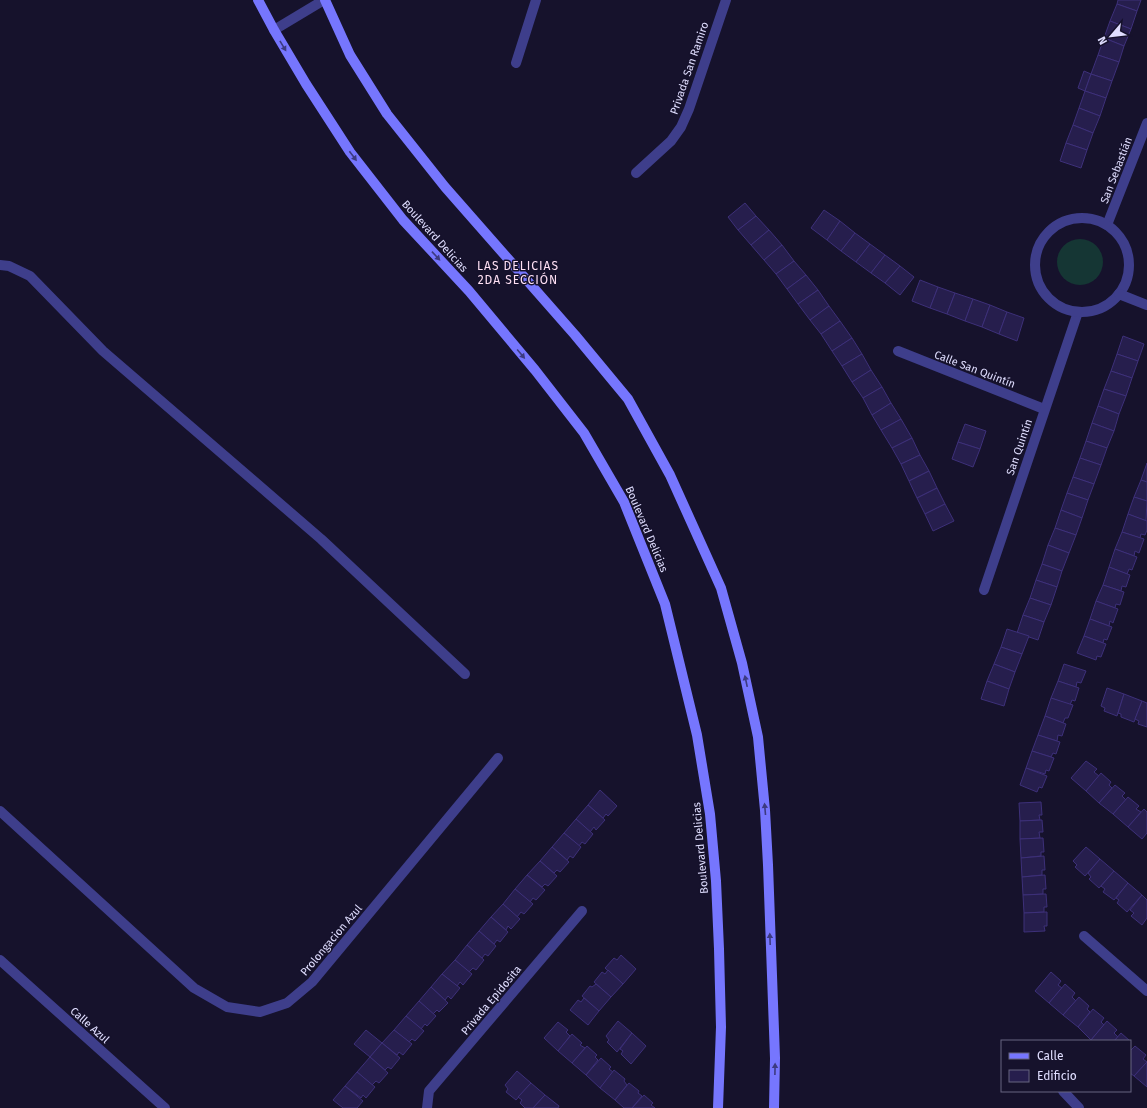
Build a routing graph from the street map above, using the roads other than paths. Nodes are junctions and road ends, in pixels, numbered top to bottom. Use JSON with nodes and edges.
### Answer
{"nodes":[{"id":1,"x":258,"y":0,"type":"edge"},
{"id":2,"x":325,"y":0,"type":"edge"},
{"id":3,"x":536,"y":0,"type":"edge"},
{"id":4,"x":726,"y":0,"type":"edge"},
{"id":5,"x":274,"y":30,"type":"junction"},
{"id":6,"x":516,"y":63,"type":"dead end"},
{"id":7,"x":1147,"y":123,"type":"edge"},
{"id":8,"x":636,"y":173,"type":"dead end"},
{"id":9,"x":1107,"y":225,"type":"junction"},
{"id":10,"x":0,"y":265,"type":"edge"},
{"id":11,"x":1119,"y":294,"type":"junction"},
{"id":12,"x":1147,"y":305,"type":"edge"},
{"id":13,"x":1078,"y":312,"type":"junction"},
{"id":14,"x":898,"y":352,"type":"dead end"},
{"id":15,"x":1044,"y":409,"type":"junction"},
{"id":16,"x":984,"y":590,"type":"dead end"},
{"id":17,"x":465,"y":674,"type":"dead end"},
{"id":18,"x":498,"y":758,"type":"dead end"},
{"id":19,"x":0,"y":811,"type":"edge"},
{"id":20,"x":582,"y":910,"type":"dead end"},
{"id":21,"x":1084,"y":936,"type":"dead end"},
{"id":22,"x":0,"y":960,"type":"edge"},
{"id":23,"x":1147,"y":991,"type":"edge"},
{"id":24,"x":1064,"y":1092,"type":"edge"},
{"id":25,"x":165,"y":1108,"type":"edge"},
{"id":26,"x":427,"y":1108,"type":"edge"},
{"id":27,"x":718,"y":1108,"type":"edge"},
{"id":28,"x":774,"y":1108,"type":"edge"},
{"id":29,"x":1079,"y":1108,"type":"edge"}],
"edges":[{"from":1,"to":5,"type":"main road","name":"Boulevard Delicias"},
{"from":2,"to":5,"type":"street"},
{"from":28,"to":2,"type":"main road","one_way":true},
{"from":3,"to":6,"type":"street"},
{"from":4,"to":8,"type":"street","name":"Privada San Ramiro"},
{"from":5,"to":27,"type":"main road","name":"Boulevard Delicias","one_way":true},
{"from":7,"to":9,"type":"street","name":"San Sebastián"},
{"from":9,"to":11,"type":"street"},
{"from":9,"to":13,"type":"street"},
{"from":10,"to":17,"type":"street"},
{"from":11,"to":12,"type":"street"},
{"from":11,"to":13,"type":"street"},
{"from":13,"to":15,"type":"street","name":"San Quintín"},
{"from":14,"to":15,"type":"street","name":"Calle San Quintín"},
{"from":15,"to":16,"type":"street","name":"San Quintín"},
{"from":18,"to":19,"type":"street","name":"Prolongacion Azul"},
{"from":20,"to":26,"type":"street","name":"Privada Epidosita"},
{"from":21,"to":23,"type":"street"},
{"from":22,"to":25,"type":"street","name":"Calle Azul"},
{"from":24,"to":29,"type":"street"}]}
